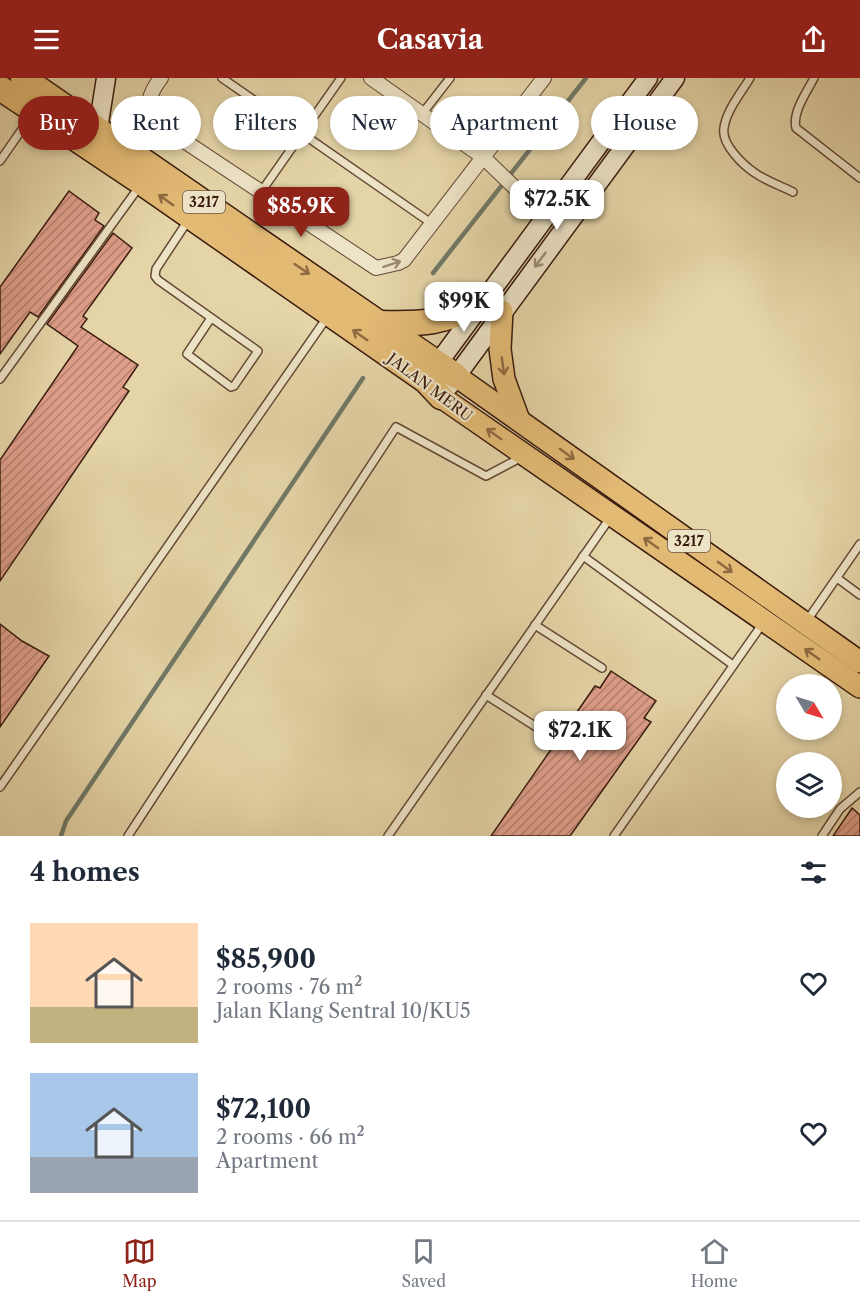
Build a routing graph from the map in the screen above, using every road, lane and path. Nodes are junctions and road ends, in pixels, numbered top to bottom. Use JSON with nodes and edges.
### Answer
{"nodes":[{"id":1,"x":106,"y":78,"type":"edge"},
{"id":2,"x":161,"y":78,"type":"edge"},
{"id":3,"x":222,"y":78,"type":"edge"},
{"id":4,"x":341,"y":78,"type":"edge"},
{"id":5,"x":370,"y":78,"type":"edge"},
{"id":6,"x":450,"y":78,"type":"edge"},
{"id":7,"x":544,"y":78,"type":"edge"},
{"id":8,"x":648,"y":78,"type":"edge"},
{"id":9,"x":675,"y":78,"type":"edge"},
{"id":10,"x":750,"y":78,"type":"edge"},
{"id":11,"x":814,"y":78,"type":"edge"},
{"id":12,"x":17,"y":86,"type":"edge"},
{"id":13,"x":36,"y":96,"type":"edge"},
{"id":14,"x":248,"y":96,"type":"edge"},
{"id":15,"x":318,"y":110,"type":"edge"},
{"id":16,"x":422,"y":114,"type":"junction"},
{"id":17,"x":99,"y":123,"type":"edge"},
{"id":18,"x":99,"y":130,"type":"edge"},
{"id":19,"x":18,"y":136,"type":"edge"},
{"id":20,"x":318,"y":144,"type":"edge"},
{"id":21,"x":93,"y":150,"type":"edge"},
{"id":22,"x":290,"y":150,"type":"edge"},
{"id":23,"x":483,"y":157,"type":"junction"},
{"id":24,"x":0,"y":161,"type":"edge"},
{"id":25,"x":860,"y":178,"type":"edge"},
{"id":26,"x":142,"y":183,"type":"junction"},
{"id":27,"x":261,"y":192,"type":"junction"},
{"id":28,"x":793,"y":192,"type":"dead end"},
{"id":29,"x":190,"y":217,"type":"junction"},
{"id":30,"x":546,"y":217,"type":"junction"},
{"id":31,"x":431,"y":224,"type":"junction"},
{"id":32,"x":492,"y":307,"type":"junction"},
{"id":33,"x":329,"y":314,"type":"junction"},
{"id":34,"x":211,"y":318,"type":"junction"},
{"id":35,"x":380,"y":323,"type":"junction"},
{"id":36,"x":0,"y":379,"type":"edge"},
{"id":37,"x":440,"y":379,"type":"junction"},
{"id":38,"x":519,"y":420,"type":"junction"},
{"id":39,"x":525,"y":455,"type":"junction"},
{"id":40,"x":611,"y":516,"type":"junction"},
{"id":41,"x":860,"y":544,"type":"edge"},
{"id":42,"x":583,"y":556,"type":"junction"},
{"id":43,"x":837,"y":578,"type":"junction"},
{"id":44,"x":860,"y":595,"type":"edge"},
{"id":45,"x":764,"y":621,"type":"junction"},
{"id":46,"x":804,"y":624,"type":"junction"},
{"id":47,"x":535,"y":625,"type":"junction"},
{"id":48,"x":860,"y":662,"type":"edge"},
{"id":49,"x":733,"y":665,"type":"junction"},
{"id":50,"x":602,"y":668,"type":"dead end"},
{"id":51,"x":860,"y":687,"type":"edge"},
{"id":52,"x":486,"y":695,"type":"junction"},
{"id":53,"x":552,"y":737,"type":"dead end"},
{"id":54,"x":0,"y":787,"type":"edge"},
{"id":55,"x":860,"y":792,"type":"edge"},
{"id":56,"x":128,"y":836,"type":"edge"},
{"id":57,"x":388,"y":836,"type":"edge"},
{"id":58,"x":614,"y":836,"type":"edge"},
{"id":59,"x":822,"y":836,"type":"edge"}],
"edges":[{"from":1,"to":17,"type":"street"},
{"from":2,"to":27,"type":"street"},
{"from":3,"to":14,"type":"lane"},
{"from":4,"to":15,"type":"lane"},
{"from":5,"to":16,"type":"street"},
{"from":6,"to":16,"type":"lane"},
{"from":7,"to":23,"type":"street"},
{"from":8,"to":30,"type":"street"},
{"from":9,"to":32,"type":"street","one_way":true},
{"from":10,"to":28,"type":"lane"},
{"from":11,"to":25,"type":"lane"},
{"from":12,"to":13,"type":"highway","name":"JALAN MERU","number":"3217"},
{"from":16,"to":23,"type":"street"},
{"from":18,"to":35,"type":"highway","name":"JALAN MERU","number":"3217","one_way":true},
{"from":19,"to":24,"type":"lane"},
{"from":20,"to":31,"type":"lane"},
{"from":21,"to":26,"type":"highway","name":"JALAN MERU","number":"3217"},
{"from":22,"to":27,"type":"lane"},
{"from":23,"to":30,"type":"street"},
{"from":23,"to":31,"type":"street"},
{"from":29,"to":26,"type":"highway","name":"JALAN MERU","number":"3217","one_way":true},
{"from":26,"to":36,"type":"lane"},
{"from":27,"to":31,"type":"street","one_way":true},
{"from":29,"to":33,"type":"highway","name":"JALAN MERU","number":"3217"},
{"from":29,"to":34,"type":"lane"},
{"from":30,"to":32,"type":"street"},
{"from":32,"to":35,"type":"highway"},
{"from":32,"to":37,"type":"street"},
{"from":32,"to":38,"type":"main road","one_way":true},
{"from":37,"to":33,"type":"highway","name":"JALAN MERU","number":"3217","one_way":true},
{"from":33,"to":54,"type":"lane"},
{"from":34,"to":34,"type":"lane"},
{"from":35,"to":37,"type":"highway","name":"JALAN MERU","number":"3217"},
{"from":37,"to":38,"type":"main road","name":"JALAN MERU","number":"3217"},
{"from":39,"to":37,"type":"main road","name":"JALAN MERU","number":"3217","one_way":true},
{"from":38,"to":46,"type":"main road","name":"JALAN MERU","number":"3217","one_way":true},
{"from":39,"to":40,"type":"main road","name":"JALAN MERU","number":"3217"},
{"from":39,"to":56,"type":"lane"},
{"from":40,"to":42,"type":"lane"},
{"from":45,"to":40,"type":"main road","name":"JALAN MERU","number":"3217","one_way":true},
{"from":41,"to":43,"type":"lane"},
{"from":42,"to":47,"type":"lane"},
{"from":42,"to":49,"type":"lane"},
{"from":43,"to":44,"type":"lane"},
{"from":43,"to":46,"type":"lane"},
{"from":45,"to":49,"type":"lane"},
{"from":51,"to":45,"type":"main road","name":"JALAN MERU","number":"3217","one_way":true},
{"from":46,"to":48,"type":"main road","name":"JALAN MERU","number":"3217"},
{"from":47,"to":50,"type":"lane"},
{"from":47,"to":52,"type":"lane"},
{"from":49,"to":58,"type":"lane"},
{"from":52,"to":53,"type":"lane"},
{"from":52,"to":57,"type":"lane"},
{"from":55,"to":59,"type":"lane"}]}
